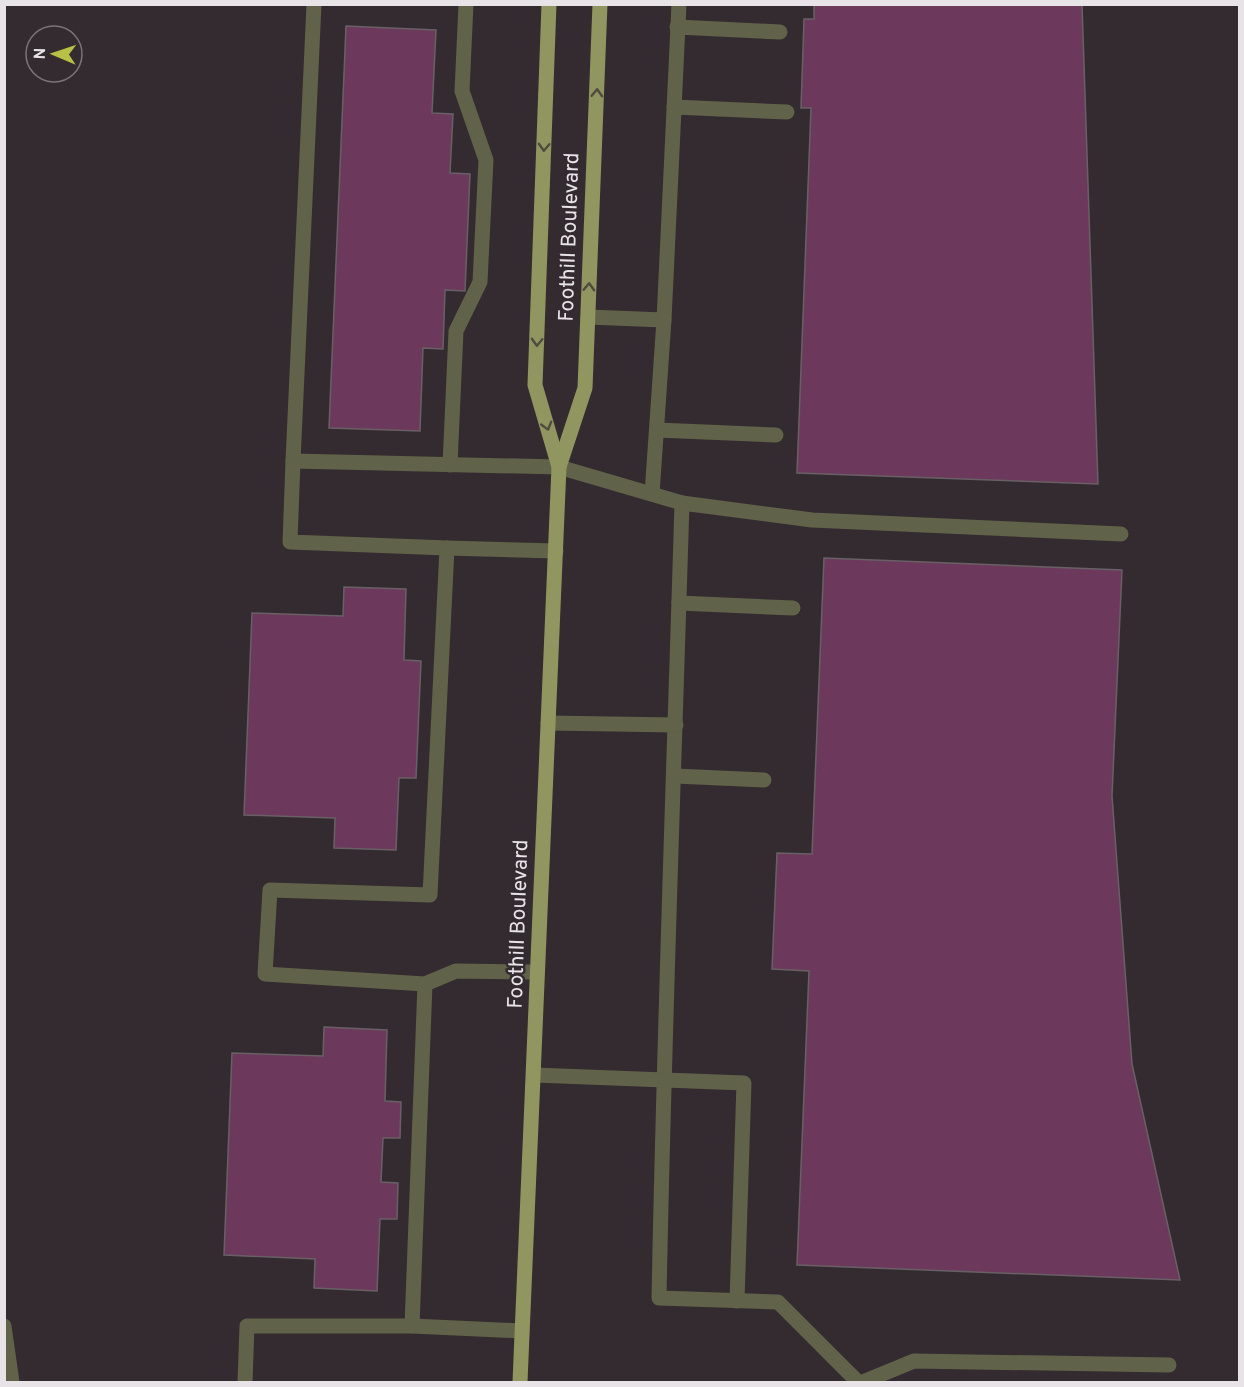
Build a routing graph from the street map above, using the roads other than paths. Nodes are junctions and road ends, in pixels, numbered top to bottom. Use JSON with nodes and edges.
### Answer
{"nodes":[{"id":1,"x":314,"y":4,"type":"edge"},
{"id":2,"x":466,"y":4,"type":"edge"},
{"id":3,"x":549,"y":4,"type":"edge"},
{"id":4,"x":600,"y":4,"type":"edge"},
{"id":5,"x":679,"y":4,"type":"edge"},
{"id":6,"x":677,"y":27,"type":"junction"},
{"id":7,"x":780,"y":32,"type":"dead end"},
{"id":8,"x":674,"y":107,"type":"junction"},
{"id":9,"x":788,"y":112,"type":"dead end"},
{"id":10,"x":588,"y":317,"type":"junction"},
{"id":11,"x":664,"y":320,"type":"junction"},
{"id":12,"x":657,"y":430,"type":"junction"},
{"id":13,"x":776,"y":435,"type":"dead end"},
{"id":14,"x":294,"y":461,"type":"junction"},
{"id":15,"x":450,"y":465,"type":"junction"},
{"id":16,"x":559,"y":467,"type":"junction"},
{"id":17,"x":652,"y":494,"type":"junction"},
{"id":18,"x":682,"y":503,"type":"junction"},
{"id":19,"x":1122,"y":534,"type":"dead end"},
{"id":20,"x":447,"y":548,"type":"junction"},
{"id":21,"x":556,"y":551,"type":"junction"},
{"id":22,"x":679,"y":603,"type":"junction"},
{"id":23,"x":793,"y":608,"type":"dead end"},
{"id":24,"x":548,"y":723,"type":"junction"},
{"id":25,"x":676,"y":725,"type":"junction"},
{"id":26,"x":675,"y":776,"type":"junction"},
{"id":27,"x":764,"y":780,"type":"dead end"},
{"id":28,"x":537,"y":972,"type":"junction"},
{"id":29,"x":425,"y":984,"type":"junction"},
{"id":30,"x":534,"y":1075,"type":"junction"},
{"id":31,"x":663,"y":1081,"type":"junction"},
{"id":32,"x":738,"y":1301,"type":"junction"},
{"id":33,"x":4,"y":1326,"type":"edge"},
{"id":34,"x":412,"y":1326,"type":"junction"},
{"id":35,"x":522,"y":1331,"type":"junction"},
{"id":36,"x":1169,"y":1365,"type":"dead end"},
{"id":37,"x":12,"y":1383,"type":"edge"},
{"id":38,"x":245,"y":1383,"type":"edge"},
{"id":39,"x":520,"y":1383,"type":"edge"},
{"id":40,"x":858,"y":1383,"type":"edge"},
{"id":41,"x":863,"y":1383,"type":"edge"}],
"edges":[{"from":1,"to":14,"type":"lane"},
{"from":2,"to":15,"type":"lane"},
{"from":3,"to":16,"type":"main road","name":"Foothill Boulevard","one_way":true},
{"from":10,"to":4,"type":"main road","name":"Foothill Boulevard","one_way":true},
{"from":5,"to":6,"type":"lane"},
{"from":6,"to":7,"type":"lane"},
{"from":6,"to":8,"type":"lane"},
{"from":8,"to":9,"type":"lane"},
{"from":8,"to":11,"type":"lane"},
{"from":10,"to":11,"type":"lane"},
{"from":10,"to":16,"type":"main road","name":"Foothill Boulevard"},
{"from":11,"to":12,"type":"lane"},
{"from":12,"to":13,"type":"lane"},
{"from":12,"to":17,"type":"lane"},
{"from":14,"to":15,"type":"lane"},
{"from":14,"to":20,"type":"lane"},
{"from":15,"to":16,"type":"lane"},
{"from":16,"to":17,"type":"lane"},
{"from":16,"to":21,"type":"main road","name":"Foothill Boulevard"},
{"from":17,"to":18,"type":"lane"},
{"from":18,"to":19,"type":"lane"},
{"from":18,"to":22,"type":"lane"},
{"from":20,"to":21,"type":"lane"},
{"from":20,"to":29,"type":"lane"},
{"from":21,"to":24,"type":"main road","name":"Foothill Boulevard"},
{"from":22,"to":23,"type":"lane"},
{"from":22,"to":25,"type":"lane"},
{"from":24,"to":25,"type":"lane"},
{"from":24,"to":28,"type":"main road","name":"Foothill Boulevard"},
{"from":25,"to":26,"type":"lane"},
{"from":26,"to":27,"type":"lane"},
{"from":26,"to":31,"type":"lane"},
{"from":28,"to":29,"type":"lane"},
{"from":28,"to":30,"type":"main road","name":"Foothill Boulevard"},
{"from":29,"to":34,"type":"lane"},
{"from":30,"to":31,"type":"lane"},
{"from":30,"to":35,"type":"main road","name":"Foothill Boulevard"},
{"from":31,"to":32,"type":"lane"},
{"from":31,"to":32,"type":"lane"},
{"from":32,"to":40,"type":"lane"},
{"from":33,"to":37,"type":"lane"},
{"from":34,"to":35,"type":"lane"},
{"from":34,"to":38,"type":"lane"},
{"from":35,"to":39,"type":"main road","name":"Foothill Boulevard"},
{"from":36,"to":41,"type":"lane"}]}
